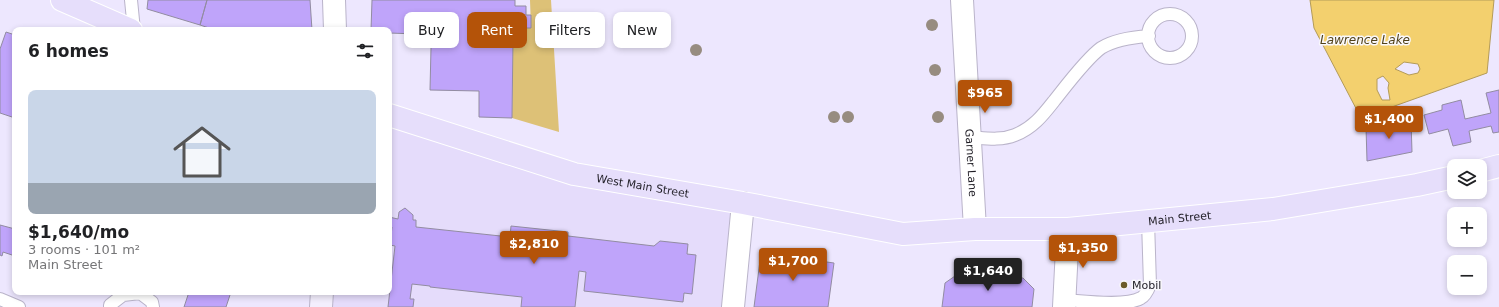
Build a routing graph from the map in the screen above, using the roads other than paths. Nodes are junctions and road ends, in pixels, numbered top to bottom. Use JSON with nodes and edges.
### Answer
{"nodes":[{"id":1,"x":131,"y":0,"type":"edge"},
{"id":2,"x":334,"y":0,"type":"edge"},
{"id":3,"x":962,"y":0,"type":"edge"},
{"id":4,"x":66,"y":1,"type":"edge"},
{"id":5,"x":125,"y":27,"type":"edge"},
{"id":6,"x":132,"y":27,"type":"edge"},
{"id":7,"x":336,"y":27,"type":"edge"},
{"id":8,"x":1149,"y":36,"type":"dead end"},
{"id":9,"x":392,"y":116,"type":"edge"},
{"id":10,"x":970,"y":137,"type":"junction"},
{"id":11,"x":1499,"y":166,"type":"edge"},
{"id":12,"x":1487,"y":169,"type":"edge"},
{"id":13,"x":1447,"y":179,"type":"edge"},
{"id":14,"x":743,"y":203,"type":"junction"},
{"id":15,"x":1148,"y":221,"type":"junction"},
{"id":16,"x":975,"y":229,"type":"junction"},
{"id":17,"x":1068,"y":229,"type":"junction"},
{"id":18,"x":903,"y":234,"type":"joint"},
{"id":19,"x":123,"y":295,"type":"edge"},
{"id":20,"x":143,"y":295,"type":"edge"},
{"id":21,"x":322,"y":295,"type":"edge"},
{"id":22,"x":0,"y":299,"type":"edge"},
{"id":23,"x":1064,"y":304,"type":"edge"},
{"id":24,"x":19,"y":307,"type":"edge"},
{"id":25,"x":110,"y":307,"type":"edge"},
{"id":26,"x":154,"y":307,"type":"edge"},
{"id":27,"x":321,"y":307,"type":"edge"},
{"id":28,"x":733,"y":307,"type":"edge"}],
"edges":[{"from":1,"to":6,"type":"lane"},
{"from":2,"to":7,"type":"street"},
{"from":3,"to":10,"type":"street","name":"Garner Lane"},
{"from":4,"to":5,"type":"main road"},
{"from":8,"to":10,"type":"lane"},
{"from":9,"to":14,"type":"main road","name":"West Main Street"},
{"from":10,"to":16,"type":"street","name":"Garner Lane"},
{"from":11,"to":12,"type":"main road"},
{"from":13,"to":15,"type":"main road","name":"Main Street"},
{"from":14,"to":18,"type":"main road","name":"West Main Street"},
{"from":14,"to":28,"type":"street"},
{"from":15,"to":17,"type":"main road","name":"Main Street"},
{"from":15,"to":23,"type":"lane"},
{"from":16,"to":17,"type":"main road","name":"Main Street"},
{"from":16,"to":18,"type":"main road","name":"Main Street"},
{"from":17,"to":23,"type":"street"},
{"from":19,"to":25,"type":"lane"},
{"from":20,"to":26,"type":"lane"},
{"from":21,"to":27,"type":"main road"},
{"from":22,"to":24,"type":"lane"}]}
